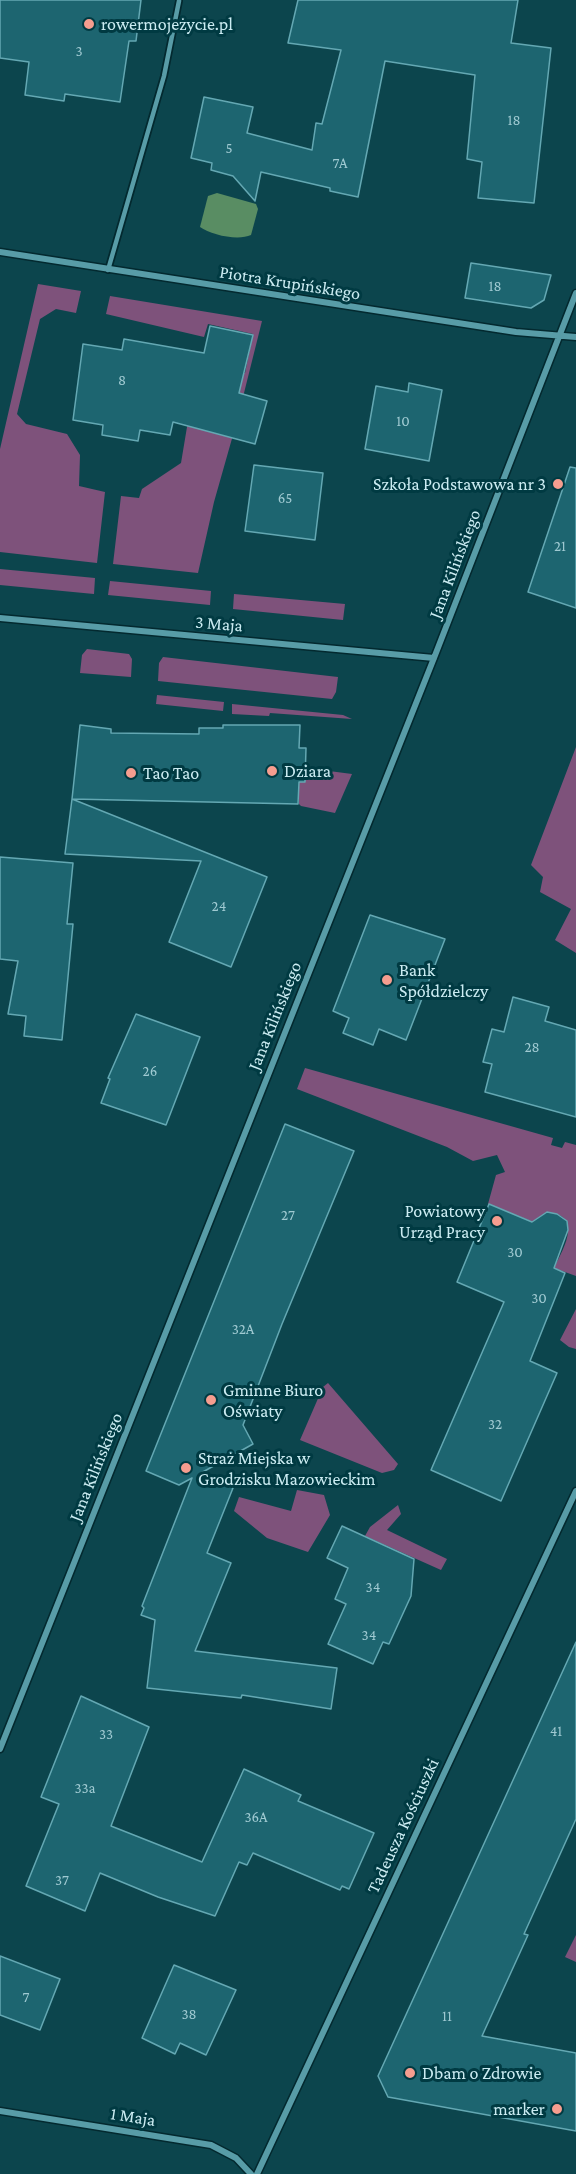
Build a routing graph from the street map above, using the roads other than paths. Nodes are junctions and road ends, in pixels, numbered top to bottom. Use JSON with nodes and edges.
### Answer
{"nodes":[{"id":1,"x":179,"y":1,"type":"edge"},
{"id":2,"x":0,"y":252,"type":"edge"},
{"id":3,"x":108,"y":270,"type":"junction"},
{"id":4,"x":576,"y":293,"type":"edge"},
{"id":5,"x":559,"y":337,"type":"junction"},
{"id":6,"x":576,"y":337,"type":"edge"},
{"id":7,"x":0,"y":618,"type":"edge"},
{"id":8,"x":434,"y":658,"type":"junction"},
{"id":9,"x":576,"y":1491,"type":"edge"},
{"id":10,"x":0,"y":1749,"type":"edge"},
{"id":11,"x":0,"y":2111,"type":"edge"},
{"id":12,"x":251,"y":2174,"type":"edge"},
{"id":13,"x":256,"y":2174,"type":"edge"}],
"edges":[{"from":1,"to":3,"type":"lane"},
{"from":2,"to":3,"type":"street","name":"Piotra Krupińskiego"},
{"from":3,"to":5,"type":"street","name":"Piotra Krupińskiego"},
{"from":4,"to":5,"type":"street","name":"Jana Kilińskiego"},
{"from":5,"to":6,"type":"street","name":"Piotra Krupińskiego"},
{"from":5,"to":8,"type":"street","name":"Jana Kilińskiego"},
{"from":7,"to":8,"type":"street","name":"3 Maja"},
{"from":8,"to":10,"type":"street","name":"Jana Kilińskiego"},
{"from":9,"to":13,"type":"street","name":"Tadeusza Kościuszki"},
{"from":11,"to":12,"type":"street","name":"1 Maja"}]}
